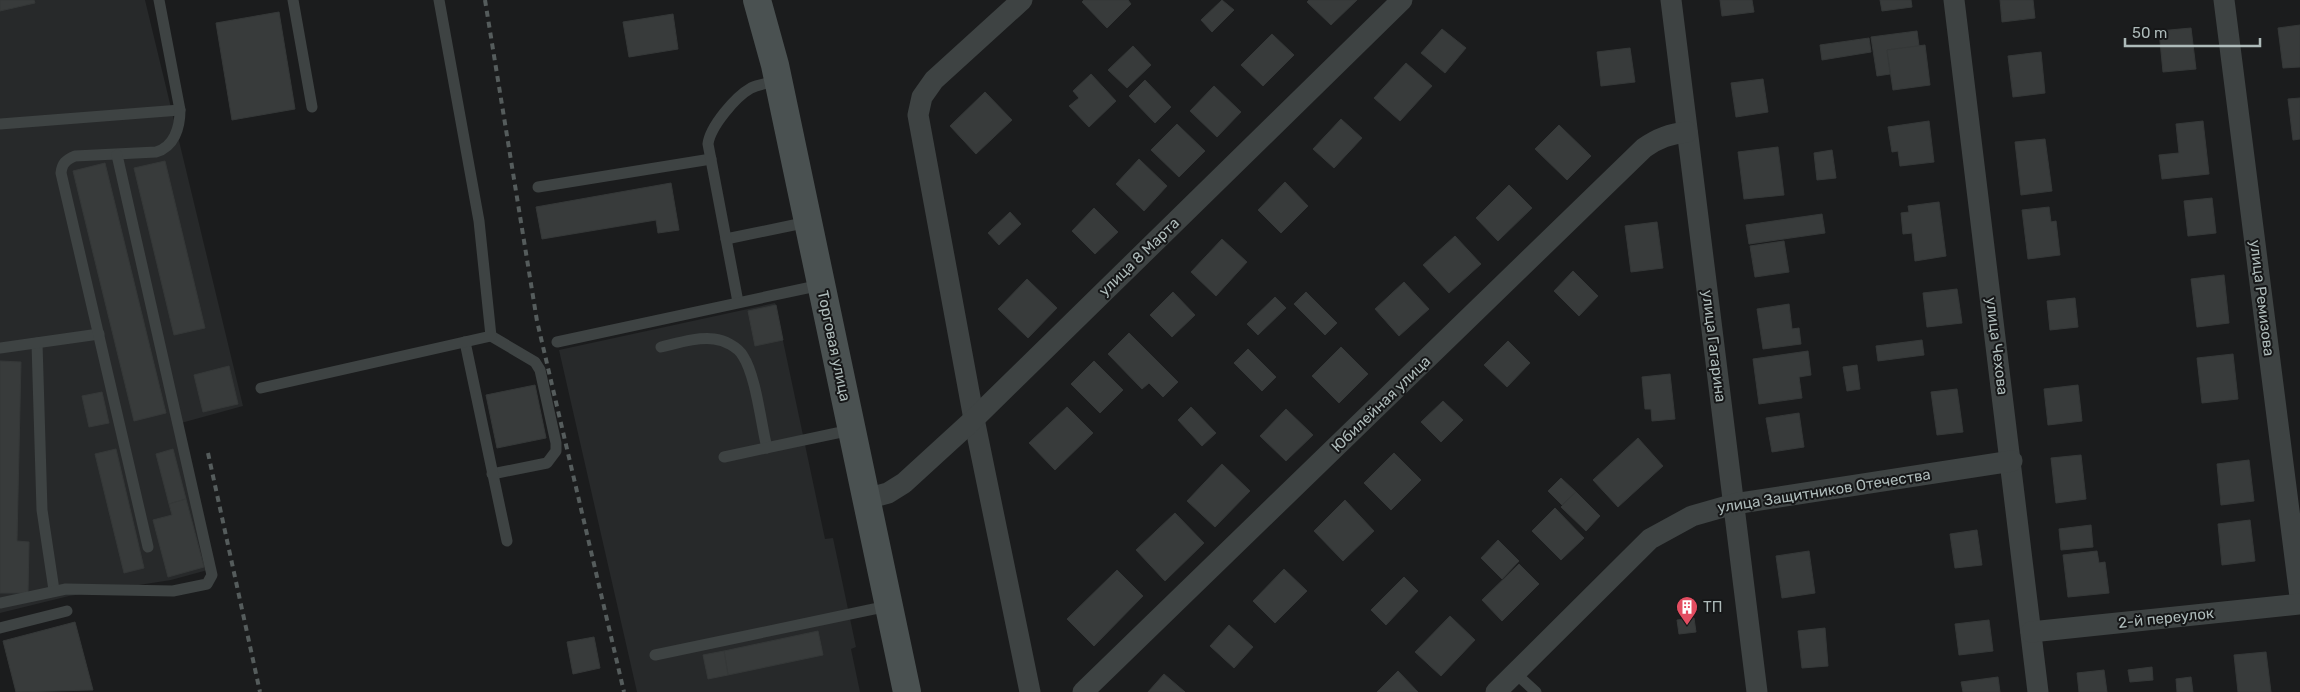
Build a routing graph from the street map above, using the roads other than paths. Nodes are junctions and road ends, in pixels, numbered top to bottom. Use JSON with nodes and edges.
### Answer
{"nodes":[{"id":1,"x":159,"y":0,"type":"edge"},
{"id":2,"x":293,"y":0,"type":"edge"},
{"id":3,"x":439,"y":0,"type":"edge"},
{"id":4,"x":758,"y":0,"type":"edge"},
{"id":5,"x":1022,"y":0,"type":"edge"},
{"id":6,"x":1402,"y":0,"type":"edge"},
{"id":7,"x":1671,"y":0,"type":"edge"},
{"id":8,"x":1954,"y":0,"type":"edge"},
{"id":9,"x":2224,"y":0,"type":"edge"},
{"id":10,"x":778,"y":81,"type":"junction"},
{"id":11,"x":312,"y":107,"type":"dead end"},
{"id":12,"x":180,"y":110,"type":"junction"},
{"id":13,"x":0,"y":124,"type":"edge"},
{"id":14,"x":1687,"y":132,"type":"junction"},
{"id":15,"x":117,"y":155,"type":"junction"},
{"id":16,"x":711,"y":159,"type":"junction"},
{"id":17,"x":538,"y":187,"type":"dead end"},
{"id":18,"x":808,"y":222,"type":"junction"},
{"id":19,"x":726,"y":239,"type":"junction"},
{"id":20,"x":821,"y":285,"type":"junction"},
{"id":21,"x":738,"y":302,"type":"junction"},
{"id":22,"x":99,"y":334,"type":"junction"},
{"id":23,"x":491,"y":336,"type":"junction"},
{"id":24,"x":465,"y":342,"type":"junction"},
{"id":25,"x":557,"y":342,"type":"dead end"},
{"id":26,"x":37,"y":343,"type":"junction"},
{"id":27,"x":662,"y":347,"type":"dead end"},
{"id":28,"x":0,"y":348,"type":"edge"},
{"id":29,"x":261,"y":388,"type":"dead end"},
{"id":30,"x":974,"y":419,"type":"junction"},
{"id":31,"x":851,"y":430,"type":"junction"},
{"id":32,"x":767,"y":448,"type":"junction"},
{"id":33,"x":724,"y":457,"type":"dead end"},
{"id":34,"x":2012,"y":461,"type":"junction"},
{"id":35,"x":492,"y":474,"type":"junction"},
{"id":36,"x":866,"y":499,"type":"junction"},
{"id":37,"x":1734,"y":504,"type":"junction"},
{"id":38,"x":506,"y":542,"type":"dead end"},
{"id":39,"x":148,"y":547,"type":"dead end"},
{"id":40,"x":54,"y":590,"type":"junction"},
{"id":41,"x":2300,"y":597,"type":"edge"},
{"id":42,"x":0,"y":603,"type":"edge"},
{"id":43,"x":2300,"y":604,"type":"edge"},
{"id":44,"x":888,"y":606,"type":"junction"},
{"id":45,"x":67,"y":611,"type":"dead end"},
{"id":46,"x":0,"y":628,"type":"edge"},
{"id":47,"x":2032,"y":632,"type":"junction"},
{"id":48,"x":655,"y":655,"type":"dead end"},
{"id":49,"x":1515,"y":674,"type":"junction"},
{"id":50,"x":907,"y":692,"type":"edge"},
{"id":51,"x":1030,"y":692,"type":"edge"},
{"id":52,"x":1084,"y":692,"type":"edge"},
{"id":53,"x":1496,"y":692,"type":"edge"},
{"id":54,"x":1536,"y":692,"type":"edge"},
{"id":55,"x":1757,"y":692,"type":"edge"},
{"id":56,"x":2038,"y":692,"type":"edge"}],
"edges":[{"from":1,"to":12,"type":"lane"},
{"from":2,"to":11,"type":"lane"},
{"from":3,"to":23,"type":"lane"},
{"from":4,"to":10,"type":"street","name":"Торговая улица"},
{"from":5,"to":30,"type":"street"},
{"from":6,"to":30,"type":"street","name":"улица 8 Марта"},
{"from":7,"to":14,"type":"street","name":"улица Гагарина"},
{"from":8,"to":34,"type":"street","name":"улица Чехова"},
{"from":9,"to":41,"type":"street","name":"улица Ремизова"},
{"from":10,"to":16,"type":"lane"},
{"from":10,"to":18,"type":"street","name":"Торговая улица"},
{"from":12,"to":13,"type":"lane"},
{"from":12,"to":15,"type":"lane"},
{"from":14,"to":37,"type":"street","name":"улица Гагарина"},
{"from":14,"to":52,"type":"street","name":"Юбилейная улица"},
{"from":15,"to":22,"type":"lane"},
{"from":15,"to":40,"type":"lane"},
{"from":16,"to":17,"type":"lane"},
{"from":16,"to":19,"type":"lane"},
{"from":18,"to":19,"type":"lane"},
{"from":18,"to":20,"type":"street","name":"Торговая улица"},
{"from":19,"to":21,"type":"lane"},
{"from":20,"to":21,"type":"lane"},
{"from":20,"to":31,"type":"street","name":"Торговая улица"},
{"from":21,"to":25,"type":"lane"},
{"from":22,"to":26,"type":"lane"},
{"from":22,"to":39,"type":"lane"},
{"from":23,"to":24,"type":"lane"},
{"from":23,"to":35,"type":"lane"},
{"from":24,"to":29,"type":"lane"},
{"from":24,"to":35,"type":"lane"},
{"from":26,"to":28,"type":"lane"},
{"from":26,"to":40,"type":"lane"},
{"from":27,"to":32,"type":"lane"},
{"from":30,"to":36,"type":"street","name":"улица 8 Марта"},
{"from":30,"to":51,"type":"street"},
{"from":31,"to":32,"type":"lane"},
{"from":31,"to":36,"type":"street","name":"Торговая улица"},
{"from":32,"to":33,"type":"lane"},
{"from":34,"to":37,"type":"street","name":"улица Защитников Отечества"},
{"from":34,"to":47,"type":"street","name":"улица Чехова"},
{"from":35,"to":38,"type":"lane"},
{"from":36,"to":44,"type":"street","name":"Торговая улица"},
{"from":37,"to":49,"type":"street","name":"улица Защитников Отечества"},
{"from":37,"to":55,"type":"street","name":"улица Гагарина"},
{"from":40,"to":42,"type":"lane"},
{"from":43,"to":47,"type":"street","name":"2-й переулок"},
{"from":44,"to":48,"type":"lane"},
{"from":44,"to":50,"type":"street","name":"Торговая улица"},
{"from":45,"to":46,"type":"lane"},
{"from":47,"to":56,"type":"street","name":"улица Чехова"},
{"from":49,"to":53,"type":"street","name":"улица Защитников Отечества"},
{"from":49,"to":54,"type":"lane"}]}
